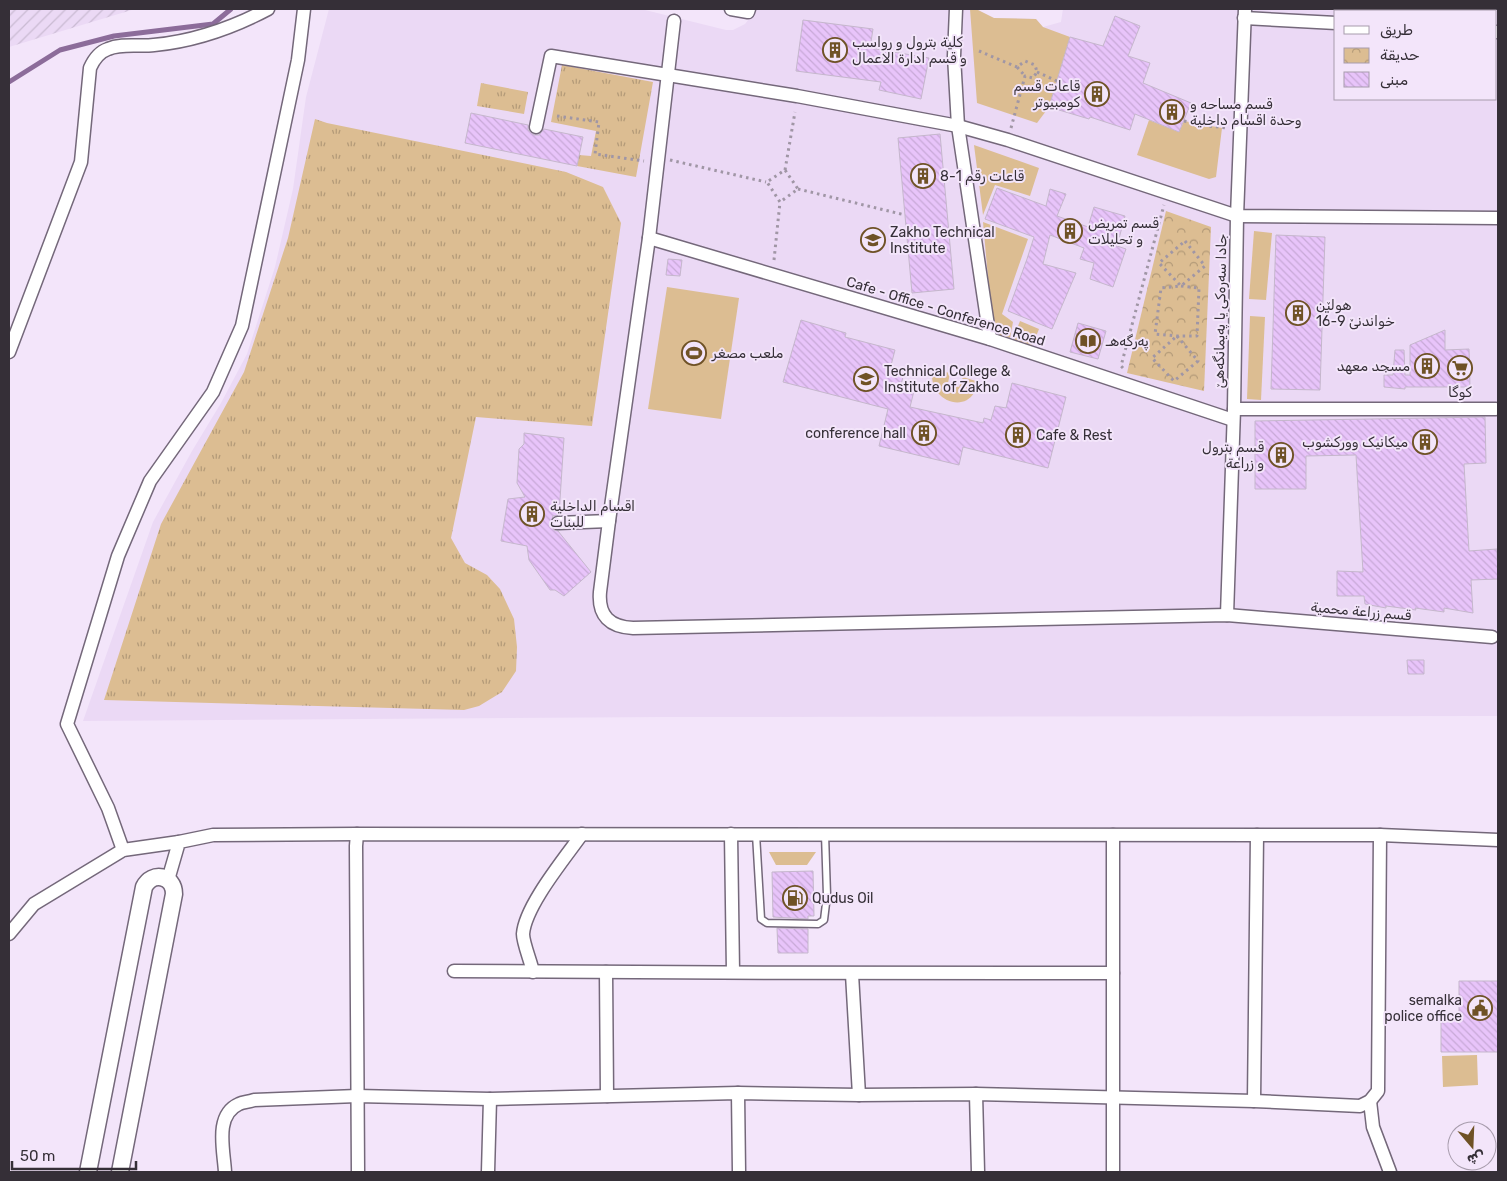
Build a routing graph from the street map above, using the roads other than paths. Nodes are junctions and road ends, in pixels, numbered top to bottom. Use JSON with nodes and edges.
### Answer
{"nodes":[{"id":1,"x":268,"y":9,"type":"edge"},
{"id":2,"x":304,"y":9,"type":"edge"},
{"id":3,"x":731,"y":9,"type":"edge"},
{"id":4,"x":749,"y":9,"type":"edge"},
{"id":5,"x":956,"y":9,"type":"edge"},
{"id":6,"x":1244,"y":14,"type":"edge"},
{"id":7,"x":674,"y":21,"type":"dead end"},
{"id":8,"x":1334,"y":23,"type":"edge"},
{"id":9,"x":667,"y":74,"type":"junction"},
{"id":10,"x":958,"y":126,"type":"junction"},
{"id":11,"x":536,"y":127,"type":"dead end"},
{"id":12,"x":1237,"y":216,"type":"junction"},
{"id":13,"x":1498,"y":218,"type":"edge"},
{"id":14,"x":648,"y":238,"type":"junction"},
{"id":15,"x":990,"y":339,"type":"junction"},
{"id":16,"x":9,"y":352,"type":"edge"},
{"id":17,"x":1496,"y":409,"type":"dead end"},
{"id":18,"x":1234,"y":415,"type":"junction"},
{"id":19,"x":609,"y":521,"type":"junction"},
{"id":20,"x":558,"y":523,"type":"dead end"},
{"id":21,"x":1227,"y":615,"type":"junction"},
{"id":22,"x":1492,"y":637,"type":"dead end"},
{"id":23,"x":357,"y":834,"type":"junction"},
{"id":24,"x":582,"y":834,"type":"junction"},
{"id":25,"x":731,"y":834,"type":"junction"},
{"id":26,"x":756,"y":834,"type":"junction"},
{"id":27,"x":825,"y":834,"type":"junction"},
{"id":28,"x":1114,"y":835,"type":"junction"},
{"id":29,"x":1257,"y":835,"type":"junction"},
{"id":30,"x":1380,"y":835,"type":"junction"},
{"id":31,"x":1498,"y":840,"type":"edge"},
{"id":32,"x":179,"y":842,"type":"junction"},
{"id":33,"x":123,"y":850,"type":"junction"},
{"id":34,"x":168,"y":880,"type":"junction"},
{"id":35,"x":9,"y":934,"type":"edge"},
{"id":36,"x":454,"y":971,"type":"dead end"},
{"id":37,"x":533,"y":972,"type":"junction"},
{"id":38,"x":606,"y":972,"type":"junction"},
{"id":39,"x":733,"y":972,"type":"junction"},
{"id":40,"x":1113,"y":973,"type":"junction"},
{"id":41,"x":852,"y":974,"type":"junction"},
{"id":42,"x":738,"y":1093,"type":"junction"},
{"id":43,"x":976,"y":1094,"type":"junction"},
{"id":44,"x":859,"y":1095,"type":"junction"},
{"id":45,"x":357,"y":1096,"type":"junction"},
{"id":46,"x":606,"y":1096,"type":"junction"},
{"id":47,"x":1114,"y":1098,"type":"junction"},
{"id":48,"x":490,"y":1099,"type":"junction"},
{"id":49,"x":1254,"y":1101,"type":"junction"},
{"id":50,"x":1370,"y":1101,"type":"junction"},
{"id":51,"x":88,"y":1172,"type":"edge"},
{"id":52,"x":120,"y":1172,"type":"edge"},
{"id":53,"x":225,"y":1172,"type":"edge"},
{"id":54,"x":358,"y":1172,"type":"edge"},
{"id":55,"x":488,"y":1172,"type":"edge"},
{"id":56,"x":739,"y":1172,"type":"edge"},
{"id":57,"x":978,"y":1172,"type":"edge"},
{"id":58,"x":1113,"y":1172,"type":"edge"},
{"id":59,"x":1390,"y":1172,"type":"edge"}],
"edges":[{"from":1,"to":16,"type":"street"},
{"from":2,"to":33,"type":"street"},
{"from":3,"to":4,"type":"street"},
{"from":5,"to":10,"type":"street"},
{"from":6,"to":8,"type":"street"},
{"from":6,"to":12,"type":"street","name":"جادا سه‌ره‌كى يا په‌يمانگه‌هێ"},
{"from":7,"to":9,"type":"street","name":"قسم زراعة محمية"},
{"from":9,"to":10,"type":"street"},
{"from":9,"to":11,"type":"street"},
{"from":9,"to":14,"type":"street","name":"قسم زراعة محمية"},
{"from":10,"to":12,"type":"street"},
{"from":10,"to":15,"type":"street"},
{"from":12,"to":13,"type":"street"},
{"from":12,"to":18,"type":"street","name":"جادا سه‌ره‌كى يا په‌يمانگه‌هێ"},
{"from":14,"to":15,"type":"street","name":"Cafe - Office - Conference Road"},
{"from":14,"to":19,"type":"street","name":"قسم زراعة محمية"},
{"from":15,"to":18,"type":"street","name":"Cafe - Office - Conference Road"},
{"from":17,"to":18,"type":"street","name":"Cafe - Office - Conference Road"},
{"from":18,"to":21,"type":"street","name":"جادا سه‌ره‌كى يا په‌يمانگه‌هێ"},
{"from":19,"to":20,"type":"street"},
{"from":19,"to":21,"type":"street","name":"قسم زراعة محمية"},
{"from":21,"to":22,"type":"street","name":"قسم زراعة محمية"},
{"from":23,"to":24,"type":"street"},
{"from":23,"to":32,"type":"street"},
{"from":23,"to":45,"type":"street"},
{"from":24,"to":25,"type":"street"},
{"from":24,"to":37,"type":"street"},
{"from":25,"to":26,"type":"street"},
{"from":25,"to":39,"type":"street"},
{"from":26,"to":27,"type":"street"},
{"from":26,"to":27,"type":"lane"},
{"from":27,"to":28,"type":"street"},
{"from":28,"to":29,"type":"street"},
{"from":28,"to":40,"type":"street"},
{"from":29,"to":30,"type":"street"},
{"from":29,"to":49,"type":"street"},
{"from":30,"to":31,"type":"street"},
{"from":30,"to":50,"type":"street"},
{"from":32,"to":33,"type":"street"},
{"from":32,"to":34,"type":"street"},
{"from":33,"to":35,"type":"street"},
{"from":34,"to":51,"type":"street"},
{"from":34,"to":52,"type":"street"},
{"from":36,"to":37,"type":"street"},
{"from":37,"to":38,"type":"street"},
{"from":38,"to":39,"type":"street"},
{"from":38,"to":46,"type":"street"},
{"from":39,"to":41,"type":"street"},
{"from":40,"to":41,"type":"street"},
{"from":40,"to":47,"type":"street"},
{"from":41,"to":44,"type":"street"},
{"from":42,"to":44,"type":"street"},
{"from":42,"to":46,"type":"street"},
{"from":42,"to":56,"type":"street"},
{"from":43,"to":44,"type":"street"},
{"from":43,"to":47,"type":"street"},
{"from":43,"to":57,"type":"street"},
{"from":45,"to":48,"type":"street"},
{"from":45,"to":53,"type":"street"},
{"from":45,"to":54,"type":"street"},
{"from":46,"to":48,"type":"street"},
{"from":47,"to":49,"type":"street"},
{"from":47,"to":58,"type":"street"},
{"from":48,"to":55,"type":"street"},
{"from":49,"to":50,"type":"street"},
{"from":50,"to":59,"type":"street"}]}
